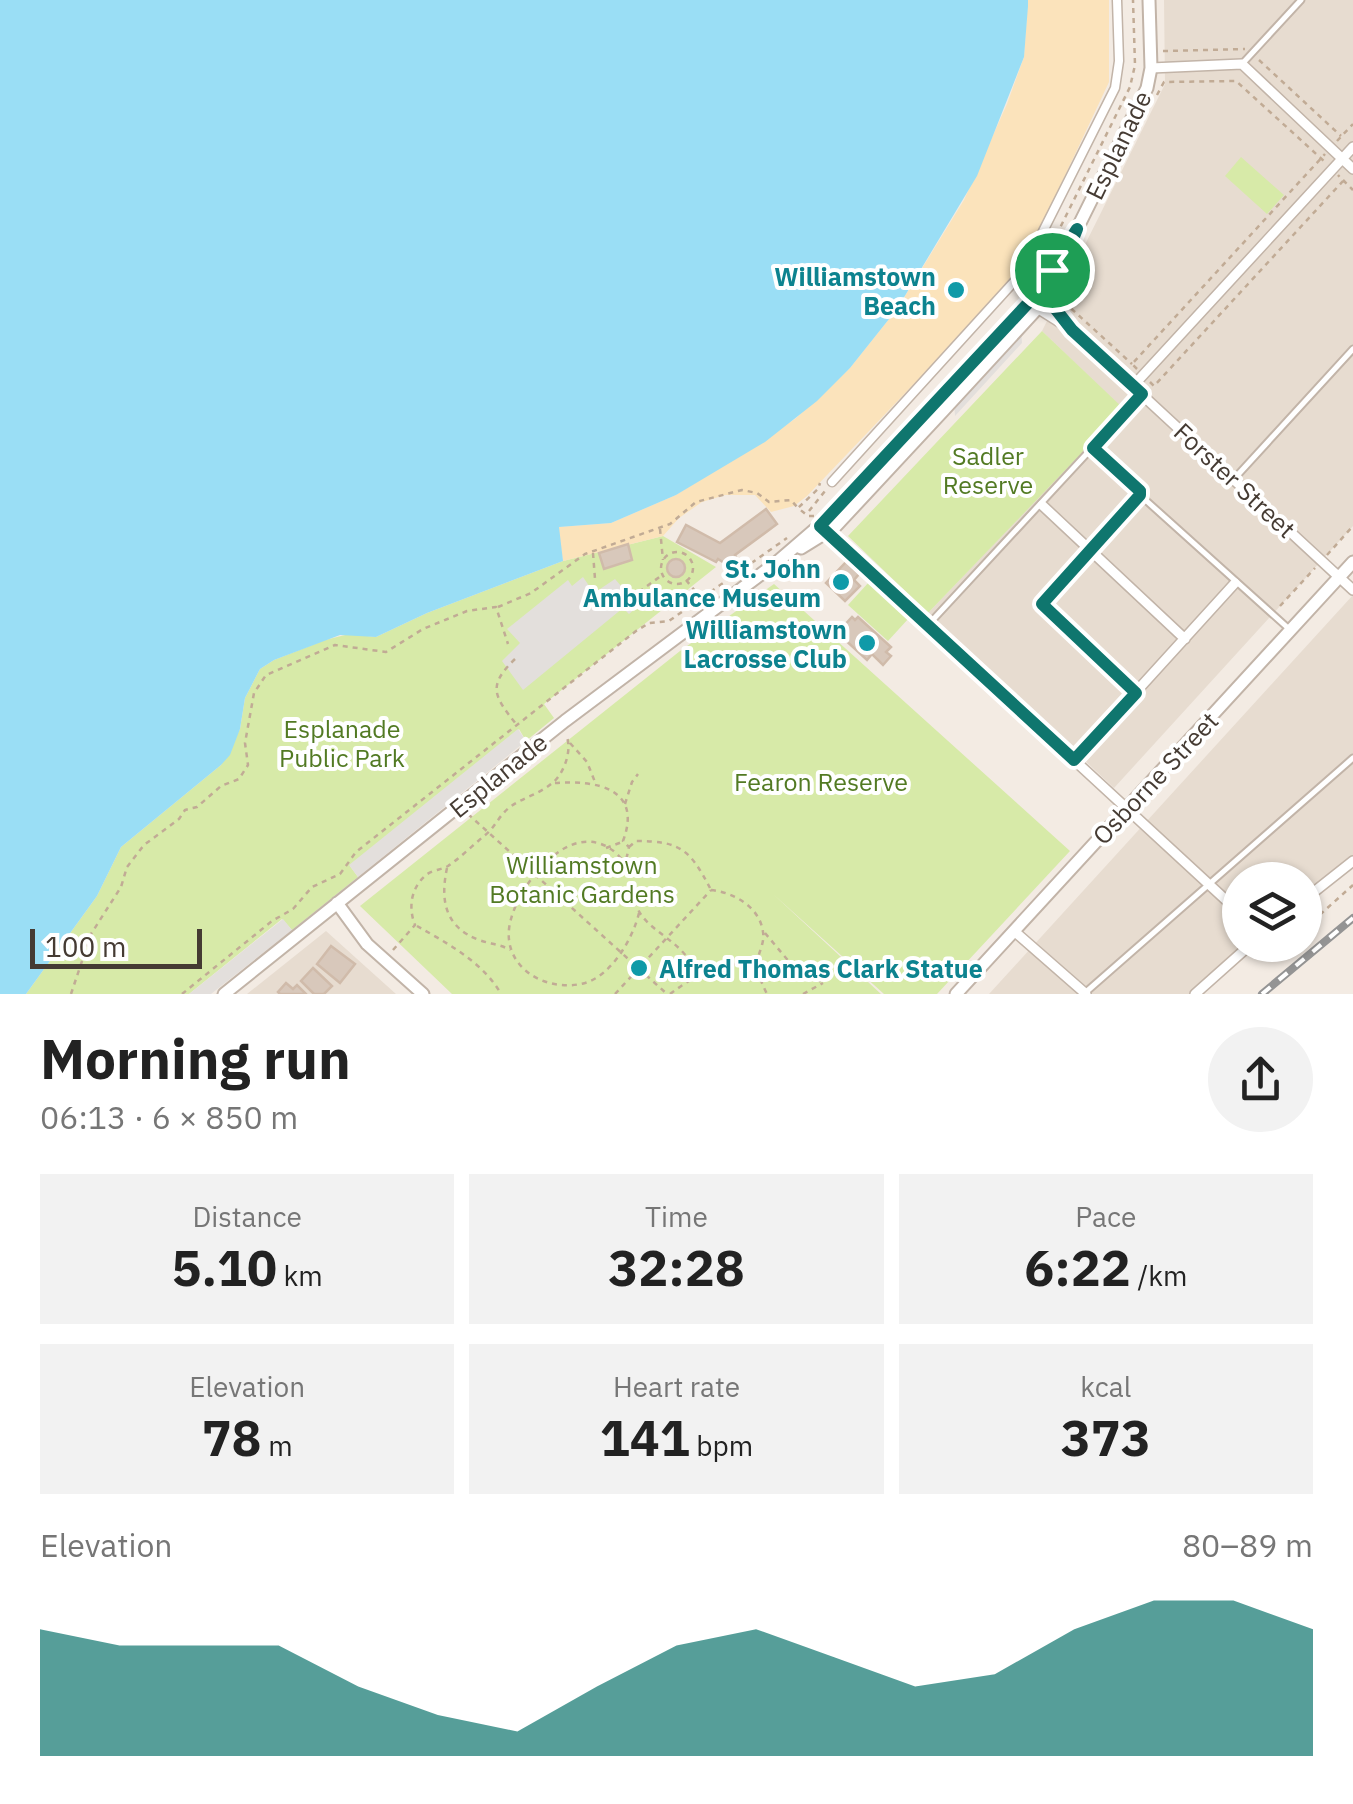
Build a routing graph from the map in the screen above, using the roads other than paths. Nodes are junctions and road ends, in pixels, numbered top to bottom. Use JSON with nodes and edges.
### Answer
{"nodes":[{"id":1,"x":1117,"y":0,"type":"edge"},
{"id":2,"x":1149,"y":0,"type":"edge"},
{"id":3,"x":1301,"y":0,"type":"edge"},
{"id":4,"x":1242,"y":64,"type":"junction"},
{"id":5,"x":1150,"y":68,"type":"junction"},
{"id":6,"x":1353,"y":147,"type":"edge"},
{"id":7,"x":1342,"y":159,"type":"junction"},
{"id":8,"x":1353,"y":169,"type":"edge"},
{"id":9,"x":1043,"y":302,"type":"junction"},
{"id":10,"x":1353,"y":349,"type":"edge"},
{"id":11,"x":1134,"y":386,"type":"junction"},
{"id":12,"x":1142,"y":394,"type":"junction"},
{"id":13,"x":1093,"y":448,"type":"junction"},
{"id":14,"x":1234,"y":479,"type":"junction"},
{"id":15,"x":832,"y":482,"type":"road end"},
{"id":16,"x":1140,"y":495,"type":"junction"},
{"id":17,"x":1042,"y":505,"type":"junction"},
{"id":18,"x":821,"y":525,"type":"junction"},
{"id":19,"x":1089,"y":551,"type":"junction"},
{"id":20,"x":1353,"y":562,"type":"edge"},
{"id":21,"x":1339,"y":577,"type":"junction"},
{"id":22,"x":1236,"y":583,"type":"junction"},
{"id":23,"x":1353,"y":590,"type":"edge"},
{"id":24,"x":927,"y":626,"type":"junction"},
{"id":25,"x":1290,"y":630,"type":"junction"},
{"id":26,"x":1185,"y":639,"type":"junction"},
{"id":27,"x":1136,"y":693,"type":"junction"},
{"id":28,"x":1353,"y":758,"type":"edge"},
{"id":29,"x":1074,"y":760,"type":"junction"},
{"id":30,"x":1126,"y":809,"type":"junction"},
{"id":31,"x":1353,"y":860,"type":"edge"},
{"id":32,"x":1209,"y":883,"type":"junction"},
{"id":33,"x":1322,"y":885,"type":"edge"},
{"id":34,"x":1222,"y":896,"type":"edge"},
{"id":35,"x":337,"y":903,"type":"junction"},
{"id":36,"x":1014,"y":931,"type":"junction"},
{"id":37,"x":1231,"y":962,"type":"edge"},
{"id":38,"x":224,"y":994,"type":"edge"},
{"id":39,"x":423,"y":994,"type":"edge"},
{"id":40,"x":956,"y":994,"type":"edge"},
{"id":41,"x":1085,"y":994,"type":"edge"},
{"id":42,"x":1195,"y":994,"type":"edge"}],
"edges":[{"from":1,"to":15,"type":"street"},
{"from":2,"to":5,"type":"street","name":"Esplanade"},
{"from":3,"to":4,"type":"lane"},
{"from":4,"to":5,"type":"street"},
{"from":4,"to":7,"type":"street"},
{"from":5,"to":9,"type":"street","name":"Esplanade"},
{"from":6,"to":7,"type":"street"},
{"from":7,"to":8,"type":"street"},
{"from":7,"to":11,"type":"street"},
{"from":9,"to":11,"type":"street","name":"Forster Street"},
{"from":9,"to":18,"type":"street","name":"Esplanade"},
{"from":10,"to":14,"type":"lane"},
{"from":11,"to":12,"type":"street","name":"Forster Street"},
{"from":12,"to":13,"type":"lane"},
{"from":12,"to":14,"type":"street","name":"Forster Street"},
{"from":13,"to":16,"type":"lane"},
{"from":13,"to":17,"type":"lane"},
{"from":14,"to":21,"type":"street","name":"Forster Street"},
{"from":16,"to":19,"type":"lane"},
{"from":16,"to":22,"type":"lane"},
{"from":17,"to":19,"type":"street"},
{"from":17,"to":24,"type":"lane"},
{"from":18,"to":24,"type":"street"},
{"from":18,"to":35,"type":"street","name":"Esplanade"},
{"from":19,"to":26,"type":"street"},
{"from":19,"to":27,"type":"lane"},
{"from":20,"to":21,"type":"street","name":"Osborne Street"},
{"from":21,"to":23,"type":"street","name":"Forster Street"},
{"from":21,"to":25,"type":"street","name":"Osborne Street"},
{"from":22,"to":25,"type":"lane"},
{"from":22,"to":26,"type":"street"},
{"from":24,"to":29,"type":"street"},
{"from":25,"to":30,"type":"street","name":"Osborne Street"},
{"from":26,"to":27,"type":"street"},
{"from":27,"to":29,"type":"street"},
{"from":28,"to":32,"type":"lane"},
{"from":29,"to":30,"type":"street"},
{"from":30,"to":32,"type":"street"},
{"from":30,"to":36,"type":"street","name":"Osborne Street"},
{"from":31,"to":33,"type":"street"},
{"from":32,"to":34,"type":"street"},
{"from":32,"to":41,"type":"lane"},
{"from":35,"to":38,"type":"street","name":"Esplanade"},
{"from":35,"to":39,"type":"street"},
{"from":36,"to":40,"type":"street","name":"Osborne Street"},
{"from":36,"to":41,"type":"street"},
{"from":37,"to":42,"type":"street"}]}
